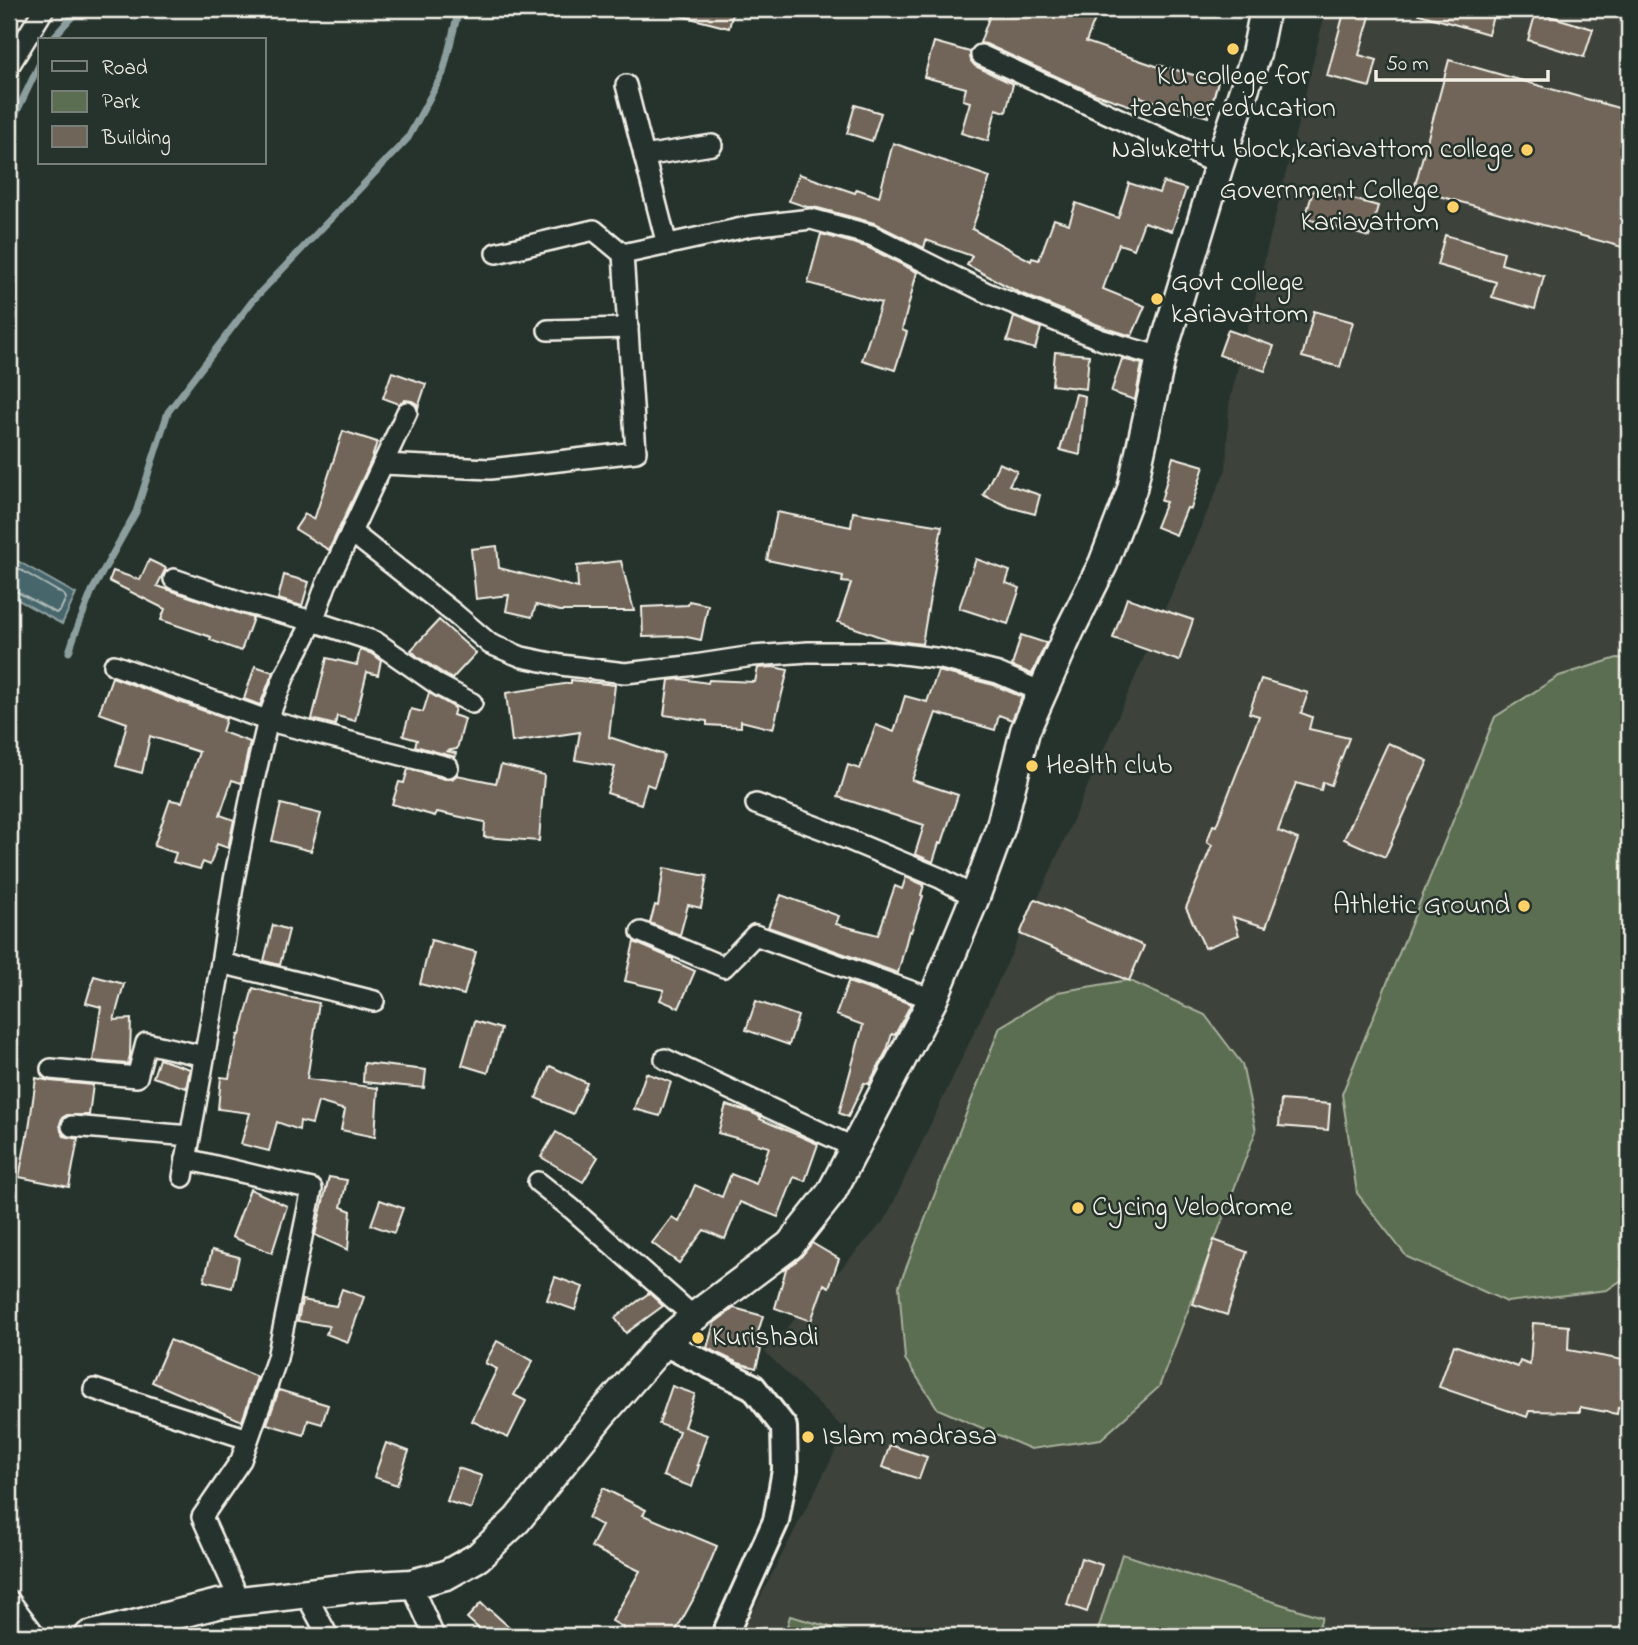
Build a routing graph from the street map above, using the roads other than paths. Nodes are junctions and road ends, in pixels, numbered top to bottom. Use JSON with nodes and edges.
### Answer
{"nodes":[{"id":1,"x":44,"y":9,"type":"edge"},
{"id":2,"x":1265,"y":9,"type":"edge"},
{"id":3,"x":981,"y":55,"type":"dead end"},
{"id":4,"x":9,"y":66,"type":"edge"},
{"id":5,"x":626,"y":85,"type":"dead end"},
{"id":6,"x":712,"y":145,"type":"dead end"},
{"id":7,"x":644,"y":156,"type":"junction"},
{"id":8,"x":1219,"y":165,"type":"junction"},
{"id":9,"x":667,"y":244,"type":"junction"},
{"id":10,"x":496,"y":253,"type":"dead end"},
{"id":11,"x":623,"y":254,"type":"junction"},
{"id":12,"x":628,"y":328,"type":"junction"},
{"id":13,"x":548,"y":330,"type":"dead end"},
{"id":14,"x":1161,"y":358,"type":"junction"},
{"id":15,"x":407,"y":412,"type":"dead end"},
{"id":16,"x":383,"y":464,"type":"junction"},
{"id":17,"x":351,"y":532,"type":"junction"},
{"id":18,"x":174,"y":579,"type":"dead end"},
{"id":19,"x":313,"y":621,"type":"junction"},
{"id":20,"x":114,"y":665,"type":"dead end"},
{"id":21,"x":1042,"y":692,"type":"junction"},
{"id":22,"x":472,"y":703,"type":"dead end"},
{"id":23,"x":269,"y":721,"type":"junction"},
{"id":24,"x":448,"y":767,"type":"dead end"},
{"id":25,"x":756,"y":804,"type":"dead end"},
{"id":26,"x":975,"y":897,"type":"junction"},
{"id":27,"x":641,"y":932,"type":"dead end"},
{"id":28,"x":221,"y":963,"type":"junction"},
{"id":29,"x":933,"y":999,"type":"junction"},
{"id":30,"x":374,"y":1001,"type":"dead end"},
{"id":31,"x":204,"y":1056,"type":"junction"},
{"id":32,"x":665,"y":1059,"type":"dead end"},
{"id":33,"x":51,"y":1069,"type":"dead end"},
{"id":34,"x":72,"y":1126,"type":"dead end"},
{"id":35,"x":190,"y":1136,"type":"junction"},
{"id":36,"x":855,"y":1148,"type":"junction"},
{"id":37,"x":538,"y":1182,"type":"dead end"},
{"id":38,"x":694,"y":1317,"type":"junction"},
{"id":39,"x":664,"y":1343,"type":"junction"},
{"id":40,"x":94,"y":1389,"type":"dead end"},
{"id":41,"x":248,"y":1439,"type":"junction"},
{"id":42,"x":411,"y":1584,"type":"junction"},
{"id":43,"x":305,"y":1593,"type":"junction"},
{"id":44,"x":9,"y":1600,"type":"edge"},
{"id":45,"x":240,"y":1601,"type":"junction"},
{"id":46,"x":36,"y":1636,"type":"edge"},
{"id":47,"x":89,"y":1636,"type":"edge"},
{"id":48,"x":328,"y":1636,"type":"edge"},
{"id":49,"x":435,"y":1636,"type":"edge"},
{"id":50,"x":724,"y":1636,"type":"edge"}],
"edges":[{"from":1,"to":4,"type":"street"},
{"from":2,"to":8,"type":"main road"},
{"from":3,"to":8,"type":"street"},
{"from":5,"to":7,"type":"street"},
{"from":6,"to":7,"type":"street"},
{"from":7,"to":9,"type":"street"},
{"from":8,"to":14,"type":"main road"},
{"from":9,"to":11,"type":"street"},
{"from":9,"to":14,"type":"street"},
{"from":10,"to":11,"type":"street"},
{"from":11,"to":12,"type":"street"},
{"from":12,"to":13,"type":"street"},
{"from":12,"to":16,"type":"street"},
{"from":14,"to":21,"type":"main road"},
{"from":15,"to":16,"type":"street"},
{"from":16,"to":17,"type":"street"},
{"from":17,"to":19,"type":"street"},
{"from":17,"to":21,"type":"street"},
{"from":18,"to":19,"type":"street"},
{"from":19,"to":22,"type":"street"},
{"from":19,"to":23,"type":"street"},
{"from":20,"to":23,"type":"street"},
{"from":21,"to":26,"type":"main road"},
{"from":23,"to":24,"type":"street"},
{"from":23,"to":28,"type":"street"},
{"from":25,"to":26,"type":"street"},
{"from":26,"to":29,"type":"main road"},
{"from":27,"to":29,"type":"street"},
{"from":28,"to":30,"type":"street"},
{"from":28,"to":31,"type":"street"},
{"from":29,"to":36,"type":"main road"},
{"from":31,"to":33,"type":"street"},
{"from":31,"to":35,"type":"street"},
{"from":32,"to":36,"type":"street"},
{"from":34,"to":35,"type":"street"},
{"from":35,"to":41,"type":"street"},
{"from":36,"to":38,"type":"main road"},
{"from":37,"to":38,"type":"street"},
{"from":38,"to":39,"type":"main road"},
{"from":39,"to":42,"type":"main road"},
{"from":39,"to":50,"type":"street"},
{"from":40,"to":41,"type":"street"},
{"from":41,"to":45,"type":"street"},
{"from":42,"to":43,"type":"main road"},
{"from":42,"to":49,"type":"street"},
{"from":43,"to":45,"type":"main road"},
{"from":43,"to":48,"type":"street"},
{"from":44,"to":46,"type":"street"},
{"from":45,"to":47,"type":"main road"}]}
